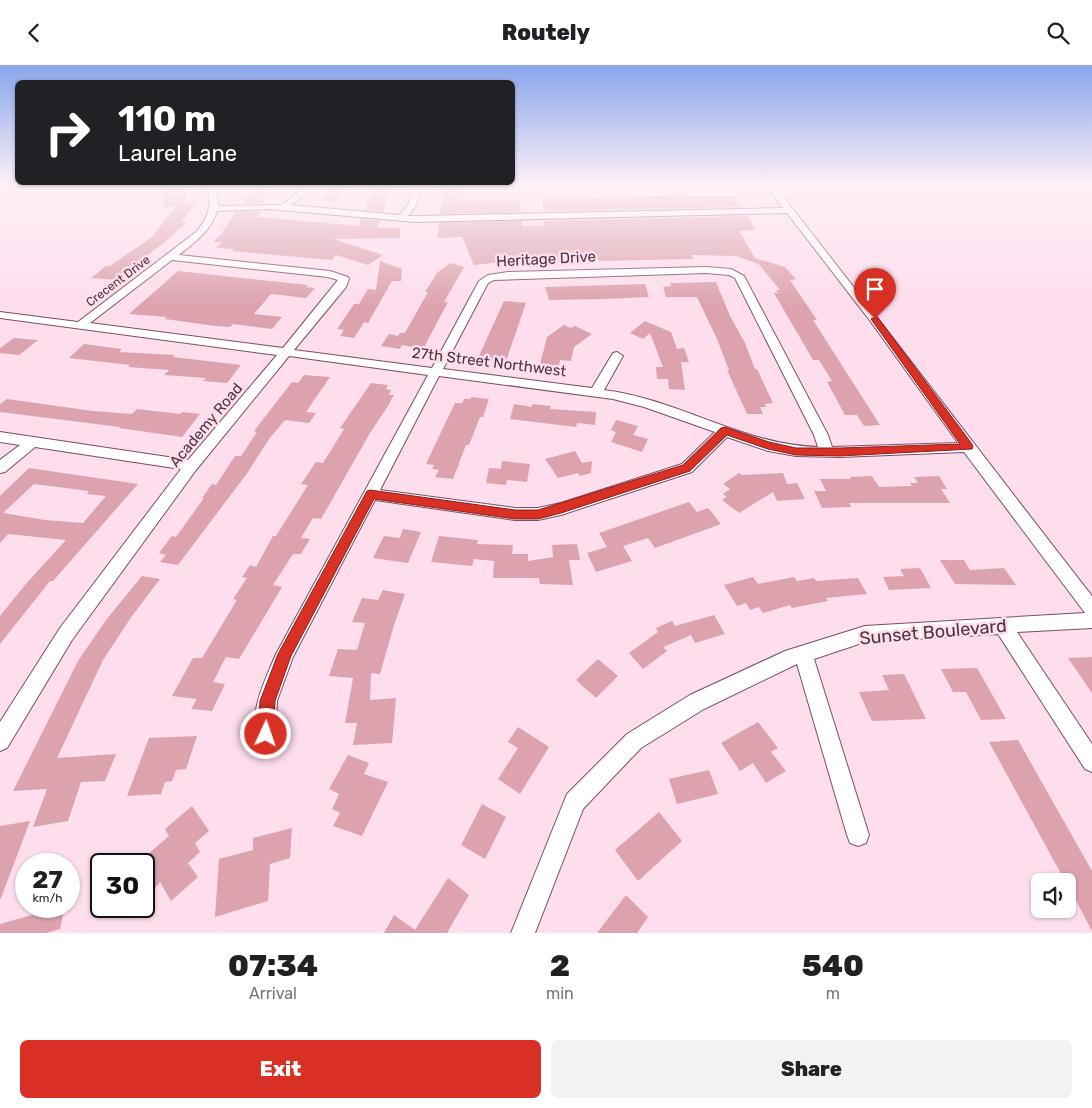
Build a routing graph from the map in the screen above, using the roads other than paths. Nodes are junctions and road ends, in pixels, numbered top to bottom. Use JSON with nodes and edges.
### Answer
{"nodes":[{"id":1,"x":207,"y":226,"type":"edge"},
{"id":2,"x":801,"y":226,"type":"edge"},
{"id":3,"x":170,"y":257,"type":"junction"},
{"id":4,"x":0,"y":315,"type":"edge"},
{"id":5,"x":16,"y":317,"type":"junction"},
{"id":6,"x":79,"y":326,"type":"junction"},
{"id":7,"x":0,"y":328,"type":"edge"},
{"id":8,"x":286,"y":353,"type":"junction"},
{"id":9,"x":617,"y":356,"type":"dead end"},
{"id":10,"x":436,"y":371,"type":"junction"},
{"id":11,"x":596,"y":392,"type":"junction"},
{"id":12,"x":725,"y":431,"type":"junction"},
{"id":13,"x":0,"y":437,"type":"edge"},
{"id":14,"x":32,"y":442,"type":"junction"},
{"id":15,"x":968,"y":447,"type":"junction"},
{"id":16,"x":827,"y":452,"type":"junction"},
{"id":17,"x":191,"y":466,"type":"junction"},
{"id":18,"x":0,"y":468,"type":"edge"},
{"id":19,"x":370,"y":494,"type":"junction"},
{"id":20,"x":1092,"y":609,"type":"edge"},
{"id":21,"x":1092,"y":620,"type":"edge"},
{"id":22,"x":1002,"y":625,"type":"junction"},
{"id":23,"x":803,"y":654,"type":"junction"},
{"id":24,"x":266,"y":734,"type":"dead end"},
{"id":25,"x":0,"y":741,"type":"edge"},
{"id":26,"x":1092,"y":762,"type":"edge"},
{"id":27,"x":858,"y":835,"type":"dead end"},
{"id":28,"x":522,"y":933,"type":"edge"}],
"edges":[{"from":1,"to":3,"type":"street","name":"Crecent Drive"},
{"from":2,"to":15,"type":"street"},
{"from":3,"to":6,"type":"street","name":"Crecent Drive"},
{"from":3,"to":8,"type":"street","name":"Academy Road"},
{"from":4,"to":5,"type":"street","name":"27th Street Northwest"},
{"from":5,"to":6,"type":"street","name":"27th Street Northwest"},
{"from":5,"to":7,"type":"street"},
{"from":6,"to":8,"type":"street","name":"27th Street Northwest"},
{"from":8,"to":10,"type":"street","name":"27th Street Northwest"},
{"from":8,"to":17,"type":"street","name":"Academy Road"},
{"from":9,"to":11,"type":"street"},
{"from":10,"to":11,"type":"street","name":"27th Street Northwest"},
{"from":10,"to":16,"type":"street","name":"Heritage Drive"},
{"from":10,"to":19,"type":"street","name":"Heritage Drive"},
{"from":11,"to":12,"type":"street","name":"27th Street Northwest"},
{"from":12,"to":16,"type":"street","name":"27th Street Northwest"},
{"from":12,"to":19,"type":"street"},
{"from":13,"to":14,"type":"street"},
{"from":14,"to":17,"type":"street"},
{"from":14,"to":18,"type":"street"},
{"from":15,"to":16,"type":"street","name":"27th Street Northwest"},
{"from":15,"to":20,"type":"street"},
{"from":17,"to":25,"type":"street","name":"Academy Road"},
{"from":19,"to":24,"type":"street","name":"Heritage Drive"},
{"from":21,"to":22,"type":"street","name":"Sunset Boulevard"},
{"from":22,"to":23,"type":"street","name":"Sunset Boulevard"},
{"from":22,"to":26,"type":"street"},
{"from":23,"to":27,"type":"street"},
{"from":23,"to":28,"type":"street","name":"Sunset Boulevard"}]}
